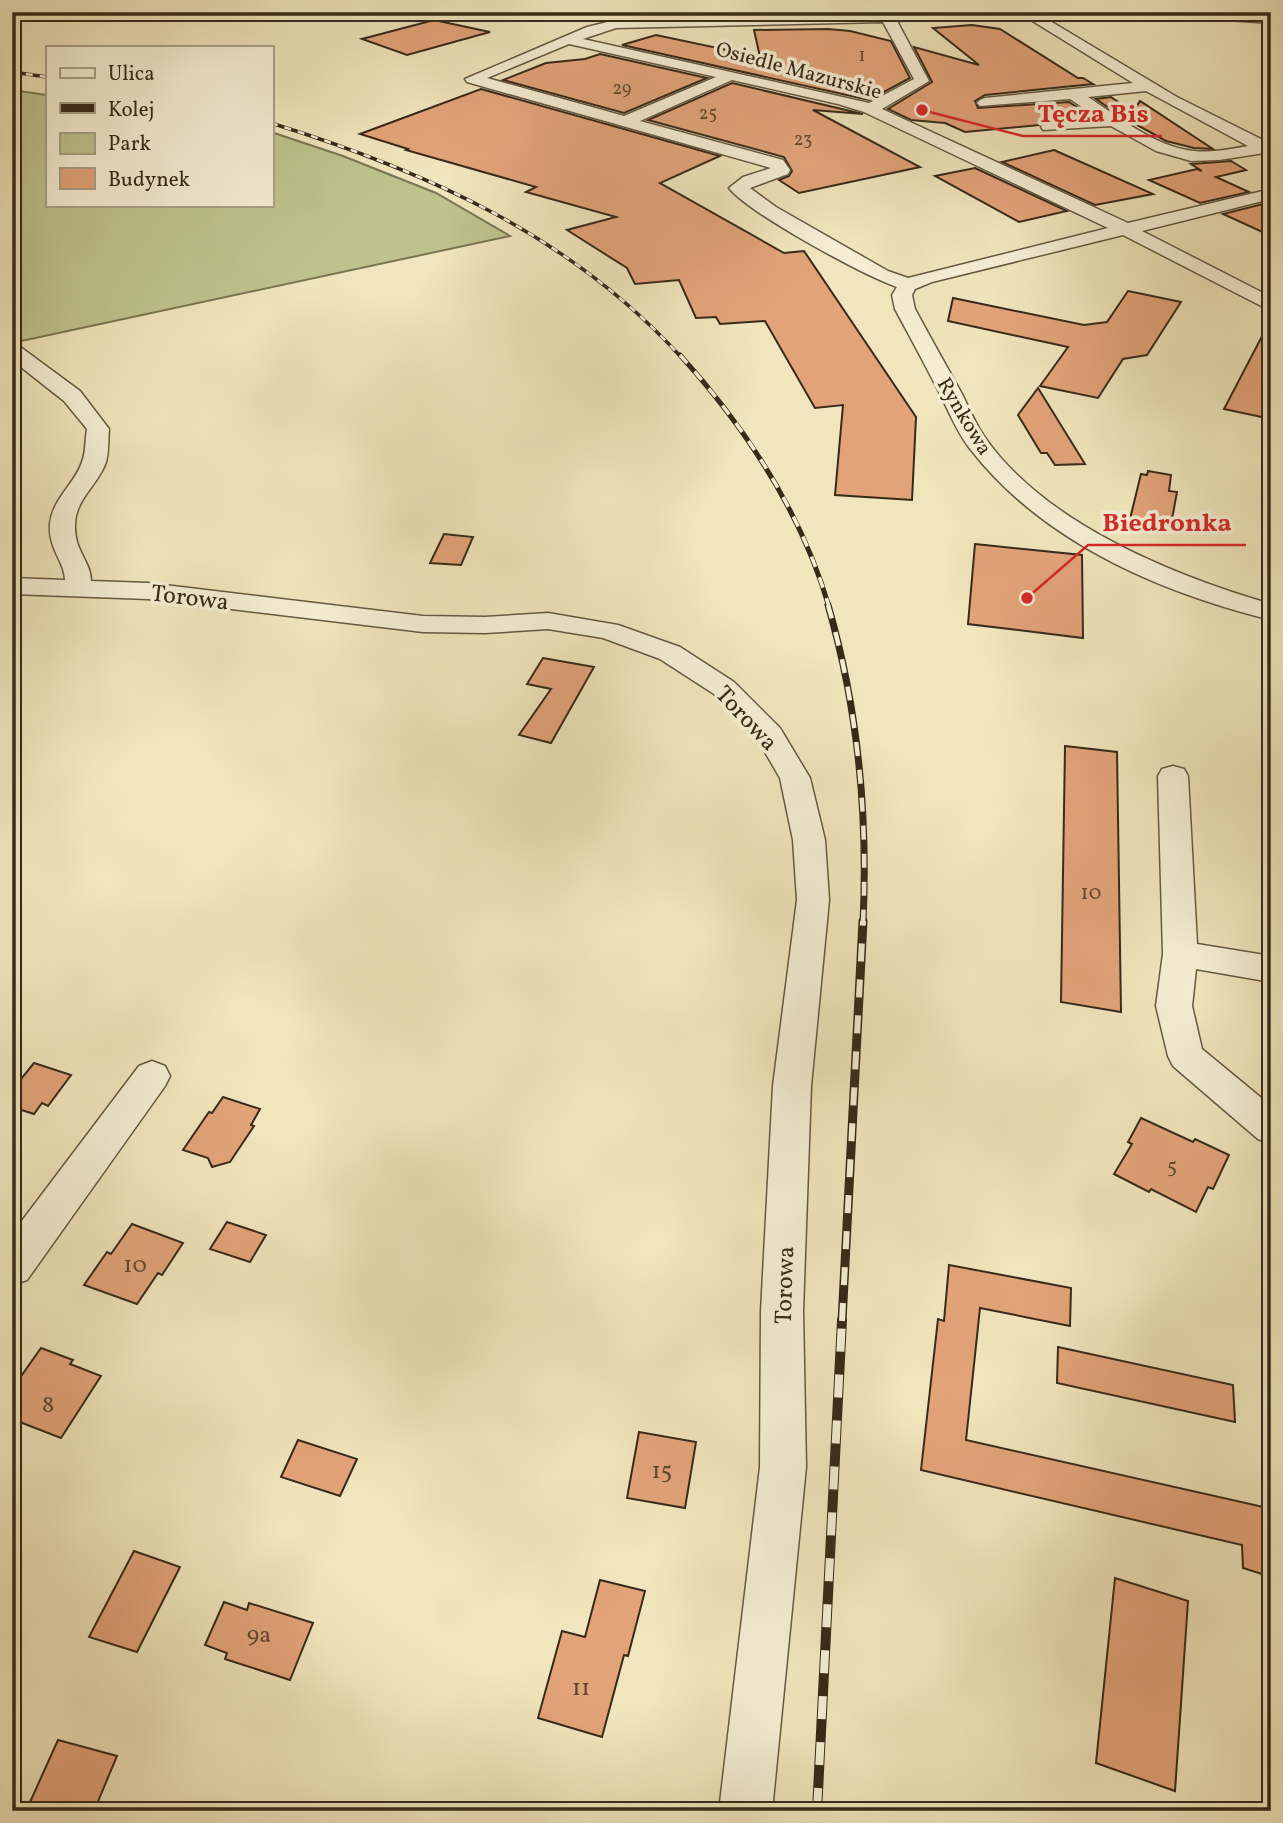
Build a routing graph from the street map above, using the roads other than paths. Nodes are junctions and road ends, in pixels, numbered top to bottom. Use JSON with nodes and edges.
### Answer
{"nodes":[{"id":1,"x":963,"y":12,"type":"edge"},
{"id":2,"x":1025,"y":12,"type":"edge"},
{"id":3,"x":1172,"y":12,"type":"edge"},
{"id":4,"x":886,"y":15,"type":"edge"},
{"id":5,"x":771,"y":16,"type":"edge"},
{"id":6,"x":1271,"y":19,"type":"edge"},
{"id":7,"x":569,"y":40,"type":"junction"},
{"id":8,"x":732,"y":75,"type":"junction"},
{"id":9,"x":1149,"y":86,"type":"junction"},
{"id":10,"x":1073,"y":94,"type":"junction"},
{"id":11,"x":985,"y":103,"type":"dead end"},
{"id":12,"x":870,"y":108,"type":"junction"},
{"id":13,"x":627,"y":121,"type":"junction"},
{"id":14,"x":1115,"y":121,"type":"junction"},
{"id":15,"x":1049,"y":127,"type":"dead end"},
{"id":16,"x":1268,"y":149,"type":"edge"},
{"id":17,"x":1271,"y":194,"type":"edge"},
{"id":18,"x":1125,"y":229,"type":"junction"},
{"id":19,"x":908,"y":285,"type":"junction"},
{"id":20,"x":1271,"y":305,"type":"edge"},
{"id":21,"x":12,"y":350,"type":"edge"},
{"id":22,"x":12,"y":586,"type":"edge"},
{"id":23,"x":78,"y":588,"type":"junction"},
{"id":24,"x":1271,"y":612,"type":"edge"},
{"id":25,"x":1173,"y":776,"type":"dead end"},
{"id":26,"x":1180,"y":954,"type":"junction"},
{"id":27,"x":1271,"y":969,"type":"edge"},
{"id":28,"x":152,"y":1076,"type":"dead end"},
{"id":29,"x":1271,"y":1128,"type":"edge"},
{"id":30,"x":12,"y":1267,"type":"edge"},
{"id":31,"x":745,"y":1811,"type":"edge"}],
"edges":[{"from":1,"to":4,"type":"street","name":"Osiedle Mazurskie"},
{"from":2,"to":9,"type":"street"},
{"from":3,"to":6,"type":"street"},
{"from":4,"to":5,"type":"street","name":"Osiedle Mazurskie"},
{"from":4,"to":12,"type":"street"},
{"from":5,"to":7,"type":"street","name":"Osiedle Mazurskie"},
{"from":7,"to":8,"type":"street","name":"Osiedle Mazurskie"},
{"from":7,"to":13,"type":"street","name":"Osiedle Mazurskie"},
{"from":8,"to":12,"type":"street","name":"Osiedle Mazurskie"},
{"from":8,"to":13,"type":"street"},
{"from":9,"to":10,"type":"street"},
{"from":9,"to":16,"type":"street"},
{"from":10,"to":11,"type":"street"},
{"from":10,"to":14,"type":"street"},
{"from":12,"to":18,"type":"street","name":"Osiedle Mazurskie"},
{"from":13,"to":19,"type":"street","name":"Osiedle Mazurskie"},
{"from":14,"to":15,"type":"street"},
{"from":14,"to":16,"type":"street"},
{"from":17,"to":18,"type":"street"},
{"from":18,"to":19,"type":"street"},
{"from":18,"to":20,"type":"street","name":"Osiedle Mazurskie"},
{"from":19,"to":24,"type":"street","name":"Rynkowa"},
{"from":21,"to":23,"type":"street"},
{"from":22,"to":23,"type":"street","name":"Torowa"},
{"from":23,"to":31,"type":"street","name":"Torowa"},
{"from":25,"to":26,"type":"street"},
{"from":26,"to":27,"type":"street"},
{"from":26,"to":29,"type":"street"},
{"from":28,"to":30,"type":"street"}]}
